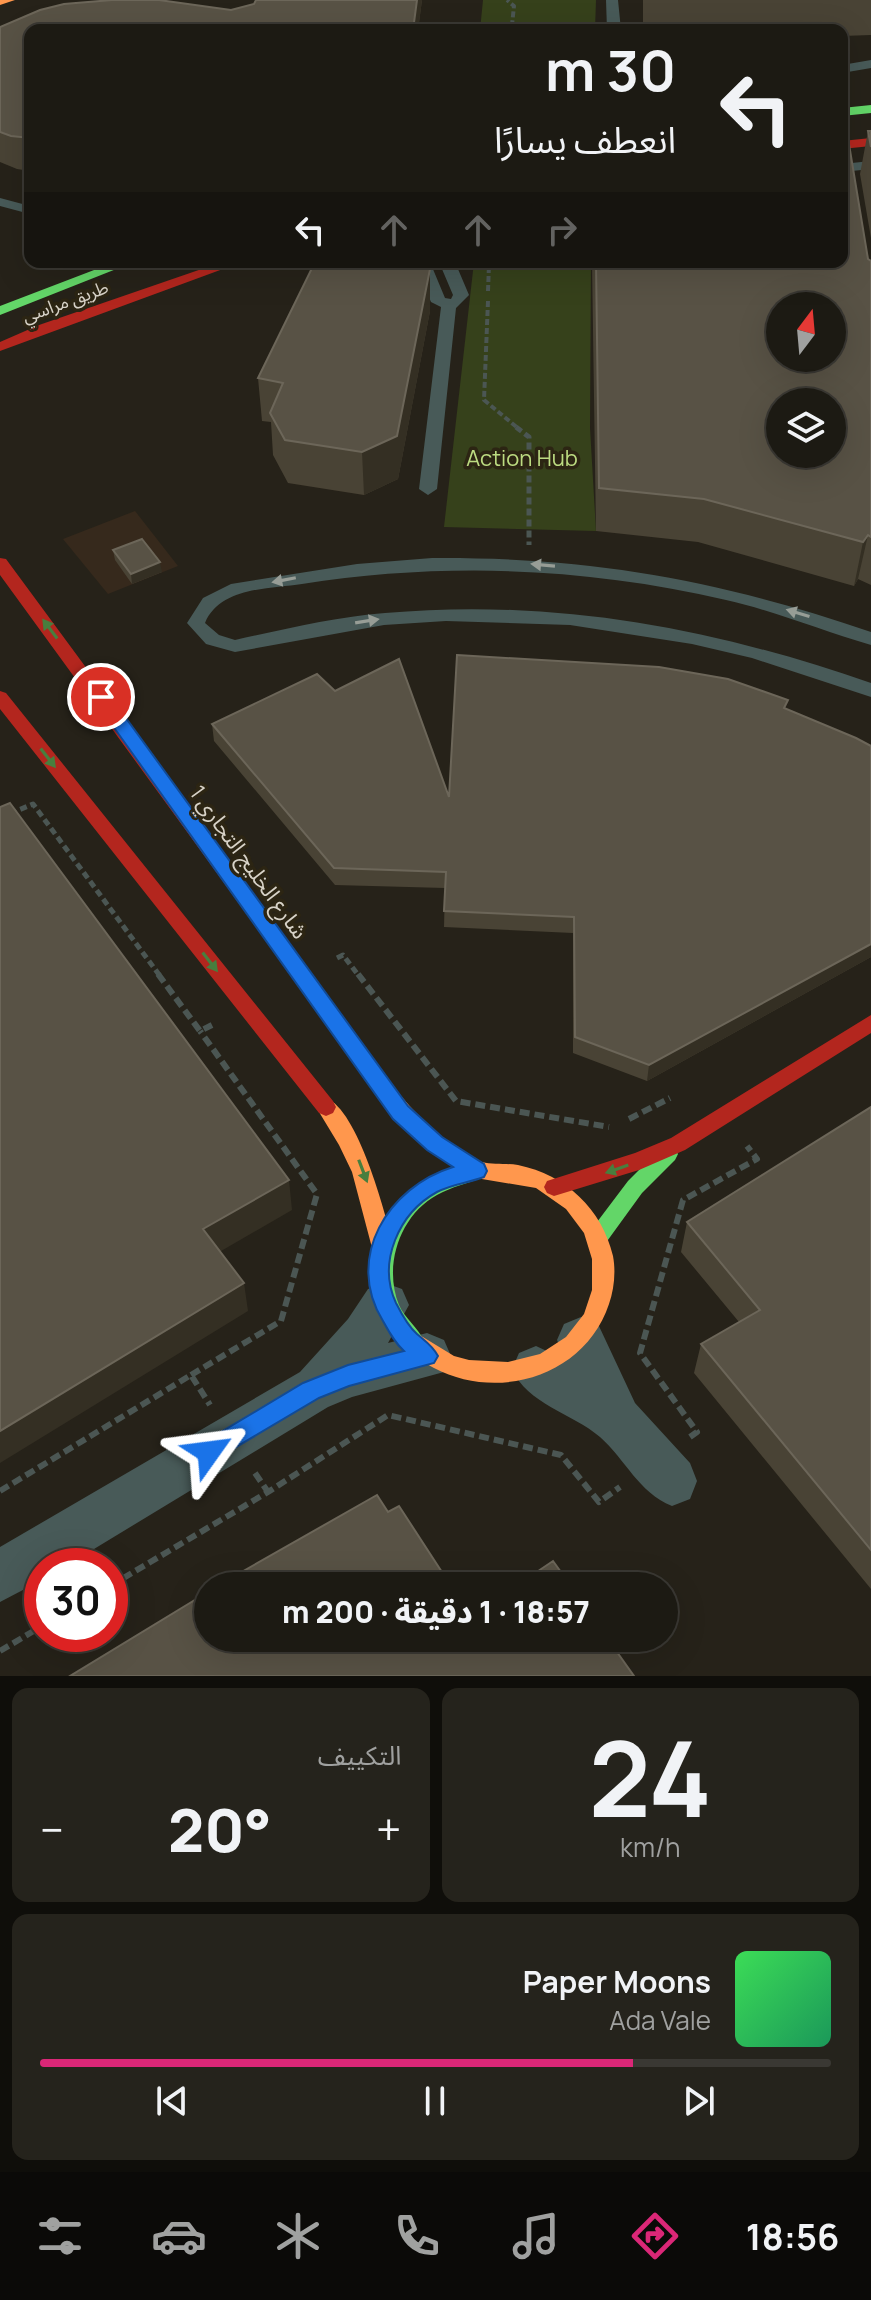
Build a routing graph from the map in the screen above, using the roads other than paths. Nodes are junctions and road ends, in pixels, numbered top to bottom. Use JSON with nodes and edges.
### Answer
{"nodes":[{"id":1,"x":9,"y":0,"type":"edge"},
{"id":2,"x":612,"y":0,"type":"edge"},
{"id":3,"x":0,"y":2,"type":"edge"},
{"id":4,"x":614,"y":24,"type":"edge"},
{"id":5,"x":871,"y":64,"type":"edge"},
{"id":6,"x":848,"y":68,"type":"edge"},
{"id":7,"x":871,"y":109,"type":"edge"},
{"id":8,"x":848,"y":111,"type":"edge"},
{"id":9,"x":871,"y":142,"type":"edge"},
{"id":10,"x":848,"y":144,"type":"edge"},
{"id":11,"x":871,"y":165,"type":"edge"},
{"id":12,"x":848,"y":173,"type":"edge"},
{"id":13,"x":0,"y":202,"type":"edge"},
{"id":14,"x":24,"y":208,"type":"edge"},
{"id":15,"x":110,"y":268,"type":"edge"},
{"id":16,"x":216,"y":268,"type":"edge"},
{"id":17,"x":424,"y":268,"type":"edge"},
{"id":18,"x":449,"y":268,"type":"edge"},
{"id":19,"x":167,"y":284,"type":"junction"},
{"id":20,"x":61,"y":286,"type":"junction"},
{"id":21,"x":0,"y":293,"type":"edge"},
{"id":22,"x":449,"y":305,"type":"junction"},
{"id":23,"x":0,"y":311,"type":"edge"},
{"id":24,"x":0,"y":347,"type":"edge"},
{"id":25,"x":17,"y":360,"type":"dead end"},
{"id":26,"x":428,"y":489,"type":"dead end"},
{"id":27,"x":0,"y":563,"type":"edge"},
{"id":28,"x":871,"y":639,"type":"edge"},
{"id":29,"x":871,"y":690,"type":"edge"},
{"id":30,"x":0,"y":697,"type":"edge"},
{"id":31,"x":871,"y":1023,"type":"edge"},
{"id":32,"x":678,"y":1144,"type":"junction"},
{"id":33,"x":477,"y":1171,"type":"junction"},
{"id":34,"x":554,"y":1187,"type":"junction"},
{"id":35,"x":598,"y":1237,"type":"junction"},
{"id":36,"x":382,"y":1244,"type":"junction"},
{"id":37,"x":385,"y":1305,"type":"junction"},
{"id":38,"x":581,"y":1340,"type":"junction"},
{"id":39,"x":427,"y":1356,"type":"junction"},
{"id":40,"x":536,"y":1369,"type":"junction"},
{"id":41,"x":311,"y":1391,"type":"junction"},
{"id":42,"x":617,"y":1420,"type":"junction"},
{"id":43,"x":672,"y":1481,"type":"dead end"},
{"id":44,"x":0,"y":1576,"type":"edge"}],
"edges":[{"from":1,"to":3,"type":"main road"},
{"from":2,"to":4,"type":"lane"},
{"from":5,"to":6,"type":"lane"},
{"from":7,"to":8,"type":"main road"},
{"from":9,"to":10,"type":"main road"},
{"from":11,"to":12,"type":"lane"},
{"from":13,"to":14,"type":"lane"},
{"from":15,"to":20,"type":"main road","name":"طريق مراسي"},
{"from":16,"to":19,"type":"main road","name":"طريق مراسي"},
{"from":17,"to":22,"type":"lane"},
{"from":18,"to":22,"type":"lane"},
{"from":19,"to":24,"type":"main road","name":"طريق مراسي"},
{"from":19,"to":25,"type":"main road"},
{"from":20,"to":21,"type":"main road"},
{"from":20,"to":23,"type":"main road","name":"طريق مراسي"},
{"from":22,"to":26,"type":"lane"},
{"from":33,"to":27,"type":"main road","name":"شارع الخليج التجاري 1","one_way":true},
{"from":28,"to":29,"type":"lane","one_way":true},
{"from":30,"to":36,"type":"main road","one_way":true},
{"from":31,"to":32,"type":"main road"},
{"from":32,"to":34,"type":"main road","one_way":true},
{"from":32,"to":35,"type":"main road"},
{"from":33,"to":34,"type":"main road"},
{"from":33,"to":36,"type":"main road"},
{"from":34,"to":35,"type":"main road"},
{"from":35,"to":38,"type":"main road"},
{"from":36,"to":37,"type":"main road"},
{"from":37,"to":39,"type":"main road"},
{"from":37,"to":41,"type":"street"},
{"from":38,"to":40,"type":"main road"},
{"from":38,"to":42,"type":"street"},
{"from":39,"to":40,"type":"main road"},
{"from":39,"to":41,"type":"street"},
{"from":40,"to":42,"type":"street"},
{"from":41,"to":44,"type":"street"},
{"from":42,"to":43,"type":"street"}]}
